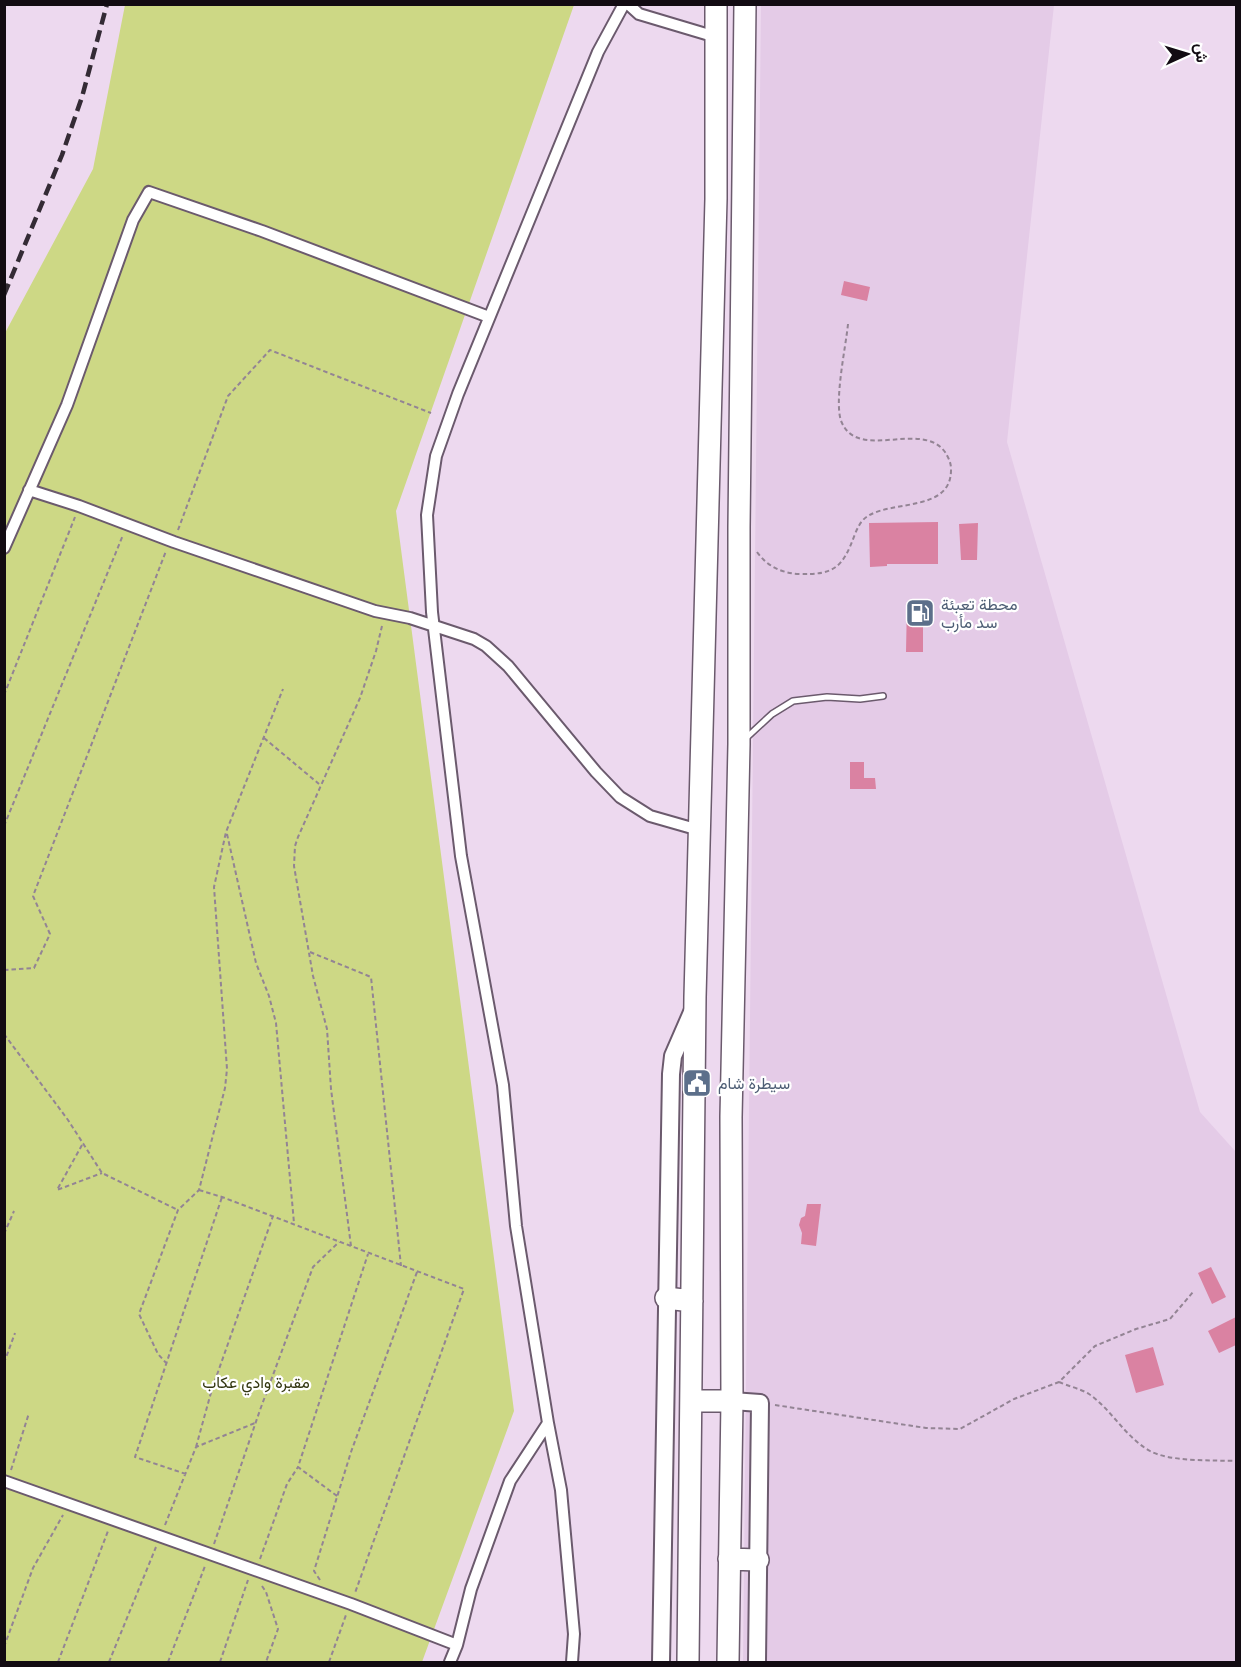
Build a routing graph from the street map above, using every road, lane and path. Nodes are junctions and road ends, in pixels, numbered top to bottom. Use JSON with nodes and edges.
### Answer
{"nodes":[{"id":1,"x":626,"y":4,"type":"edge"},
{"id":2,"x":716,"y":4,"type":"edge"},
{"id":3,"x":745,"y":4,"type":"edge"},
{"id":4,"x":716,"y":37,"type":"junction"},
{"id":5,"x":489,"y":317,"type":"junction"},
{"id":6,"x":848,"y":324,"type":"dead end"},
{"id":7,"x":431,"y":413,"type":"dead end"},
{"id":8,"x":29,"y":490,"type":"junction"},
{"id":9,"x":79,"y":506,"type":"junction"},
{"id":10,"x":127,"y":524,"type":"junction"},
{"id":11,"x":739,"y":527,"type":"junction"},
{"id":12,"x":172,"y":541,"type":"junction"},
{"id":13,"x":4,"y":548,"type":"edge"},
{"id":14,"x":384,"y":614,"type":"junction"},
{"id":15,"x":434,"y":626,"type":"junction"},
{"id":16,"x":284,"y":688,"type":"dead end"},
{"id":17,"x":4,"y":695,"type":"edge"},
{"id":18,"x":883,"y":696,"type":"dead end"},
{"id":19,"x":264,"y":738,"type":"junction"},
{"id":20,"x":739,"y":744,"type":"junction"},
{"id":21,"x":320,"y":785,"type":"junction"},
{"id":22,"x":4,"y":826,"type":"edge"},
{"id":23,"x":699,"y":830,"type":"junction"},
{"id":24,"x":226,"y":832,"type":"junction"},
{"id":25,"x":310,"y":952,"type":"junction"},
{"id":26,"x":4,"y":970,"type":"edge"},
{"id":27,"x":695,"y":997,"type":"junction"},
{"id":28,"x":4,"y":1034,"type":"edge"},
{"id":29,"x":83,"y":1144,"type":"junction"},
{"id":30,"x":102,"y":1173,"type":"junction"},
{"id":31,"x":199,"y":1190,"type":"junction"},
{"id":32,"x":222,"y":1197,"type":"junction"},
{"id":33,"x":14,"y":1210,"type":"dead end"},
{"id":34,"x":178,"y":1210,"type":"junction"},
{"id":35,"x":273,"y":1216,"type":"junction"},
{"id":36,"x":294,"y":1224,"type":"junction"},
{"id":37,"x":4,"y":1234,"type":"edge"},
{"id":38,"x":339,"y":1242,"type":"junction"},
{"id":39,"x":351,"y":1246,"type":"junction"},
{"id":40,"x":368,"y":1253,"type":"junction"},
{"id":41,"x":401,"y":1266,"type":"junction"},
{"id":42,"x":417,"y":1272,"type":"junction"},
{"id":43,"x":1192,"y":1292,"type":"dead end"},
{"id":44,"x":666,"y":1299,"type":"junction"},
{"id":45,"x":692,"y":1301,"type":"junction"},
{"id":46,"x":15,"y":1332,"type":"dead end"},
{"id":47,"x":4,"y":1364,"type":"edge"},
{"id":48,"x":167,"y":1364,"type":"junction"},
{"id":49,"x":1059,"y":1382,"type":"junction"},
{"id":50,"x":692,"y":1401,"type":"junction"},
{"id":51,"x":732,"y":1401,"type":"junction"},
{"id":52,"x":760,"y":1403,"type":"junction"},
{"id":53,"x":29,"y":1413,"type":"dead end"},
{"id":54,"x":548,"y":1423,"type":"junction"},
{"id":55,"x":196,"y":1447,"type":"dead end"},
{"id":56,"x":1236,"y":1461,"type":"edge"},
{"id":57,"x":298,"y":1467,"type":"junction"},
{"id":58,"x":186,"y":1474,"type":"dead end"},
{"id":59,"x":6,"y":1481,"type":"edge"},
{"id":60,"x":337,"y":1496,"type":"junction"},
{"id":61,"x":69,"y":1504,"type":"junction"},
{"id":62,"x":112,"y":1520,"type":"junction"},
{"id":63,"x":210,"y":1555,"type":"junction"},
{"id":64,"x":729,"y":1558,"type":"junction"},
{"id":65,"x":758,"y":1560,"type":"junction"},
{"id":66,"x":254,"y":1570,"type":"junction"},
{"id":67,"x":331,"y":1598,"type":"junction"},
{"id":68,"x":351,"y":1604,"type":"junction"},
{"id":69,"x":457,"y":1645,"type":"junction"},
{"id":70,"x":4,"y":1647,"type":"edge"},
{"id":71,"x":58,"y":1662,"type":"edge"},
{"id":72,"x":168,"y":1662,"type":"edge"},
{"id":73,"x":220,"y":1662,"type":"edge"},
{"id":74,"x":266,"y":1662,"type":"edge"},
{"id":75,"x":329,"y":1662,"type":"edge"},
{"id":76,"x":450,"y":1662,"type":"edge"},
{"id":77,"x":572,"y":1662,"type":"edge"},
{"id":78,"x":662,"y":1662,"type":"edge"},
{"id":79,"x":688,"y":1662,"type":"edge"},
{"id":80,"x":728,"y":1662,"type":"edge"},
{"id":81,"x":757,"y":1662,"type":"edge"}],
"edges":[{"from":1,"to":4,"type":"street"},
{"from":1,"to":5,"type":"street"},
{"from":2,"to":4,"type":"highway"},
{"from":3,"to":11,"type":"highway"},
{"from":4,"to":23,"type":"highway"},
{"from":5,"to":8,"type":"street"},
{"from":5,"to":15,"type":"street"},
{"from":6,"to":11,"type":"path"},
{"from":7,"to":12,"type":"path"},
{"from":8,"to":9,"type":"street"},
{"from":8,"to":13,"type":"street"},
{"from":9,"to":10,"type":"street"},
{"from":9,"to":17,"type":"path"},
{"from":10,"to":12,"type":"street"},
{"from":10,"to":22,"type":"path"},
{"from":11,"to":20,"type":"highway"},
{"from":12,"to":14,"type":"street"},
{"from":12,"to":26,"type":"path"},
{"from":14,"to":15,"type":"street"},
{"from":14,"to":21,"type":"path"},
{"from":15,"to":23,"type":"street"},
{"from":15,"to":54,"type":"street"},
{"from":16,"to":19,"type":"path"},
{"from":18,"to":20,"type":"lane"},
{"from":19,"to":21,"type":"path"},
{"from":19,"to":24,"type":"path"},
{"from":20,"to":51,"type":"highway"},
{"from":21,"to":25,"type":"path"},
{"from":23,"to":27,"type":"highway"},
{"from":24,"to":31,"type":"path"},
{"from":24,"to":36,"type":"path"},
{"from":25,"to":39,"type":"path"},
{"from":25,"to":41,"type":"path"},
{"from":27,"to":44,"type":"main road"},
{"from":27,"to":45,"type":"highway"},
{"from":28,"to":29,"type":"path"},
{"from":29,"to":30,"type":"path"},
{"from":29,"to":30,"type":"path"},
{"from":30,"to":34,"type":"path"},
{"from":31,"to":32,"type":"path"},
{"from":31,"to":34,"type":"path"},
{"from":32,"to":35,"type":"path"},
{"from":32,"to":48,"type":"path"},
{"from":33,"to":37,"type":"path"},
{"from":34,"to":48,"type":"path"},
{"from":35,"to":36,"type":"path"},
{"from":35,"to":55,"type":"path"},
{"from":36,"to":38,"type":"path"},
{"from":38,"to":39,"type":"path"},
{"from":38,"to":63,"type":"path"},
{"from":39,"to":40,"type":"path"},
{"from":40,"to":41,"type":"path"},
{"from":40,"to":57,"type":"path"},
{"from":41,"to":42,"type":"path"},
{"from":42,"to":60,"type":"path"},
{"from":42,"to":68,"type":"path"},
{"from":43,"to":49,"type":"path"},
{"from":44,"to":45,"type":"highway"},
{"from":44,"to":78,"type":"main road"},
{"from":45,"to":50,"type":"highway"},
{"from":46,"to":47,"type":"path"},
{"from":48,"to":58,"type":"path"},
{"from":49,"to":52,"type":"path"},
{"from":49,"to":56,"type":"path"},
{"from":50,"to":51,"type":"highway"},
{"from":50,"to":79,"type":"highway"},
{"from":51,"to":52,"type":"main road"},
{"from":51,"to":64,"type":"highway"},
{"from":52,"to":65,"type":"main road"},
{"from":53,"to":59,"type":"path"},
{"from":54,"to":69,"type":"street"},
{"from":54,"to":77,"type":"street"},
{"from":57,"to":60,"type":"path"},
{"from":57,"to":66,"type":"path"},
{"from":59,"to":61,"type":"street"},
{"from":60,"to":67,"type":"path"},
{"from":61,"to":62,"type":"street"},
{"from":61,"to":70,"type":"path"},
{"from":62,"to":63,"type":"street"},
{"from":62,"to":71,"type":"path"},
{"from":63,"to":66,"type":"street"},
{"from":63,"to":72,"type":"path"},
{"from":64,"to":65,"type":"highway"},
{"from":64,"to":80,"type":"highway"},
{"from":65,"to":81,"type":"main road"},
{"from":66,"to":67,"type":"street"},
{"from":66,"to":73,"type":"path"},
{"from":66,"to":74,"type":"path"},
{"from":67,"to":68,"type":"street"},
{"from":68,"to":69,"type":"street"},
{"from":68,"to":75,"type":"path"},
{"from":69,"to":76,"type":"street"}]}
